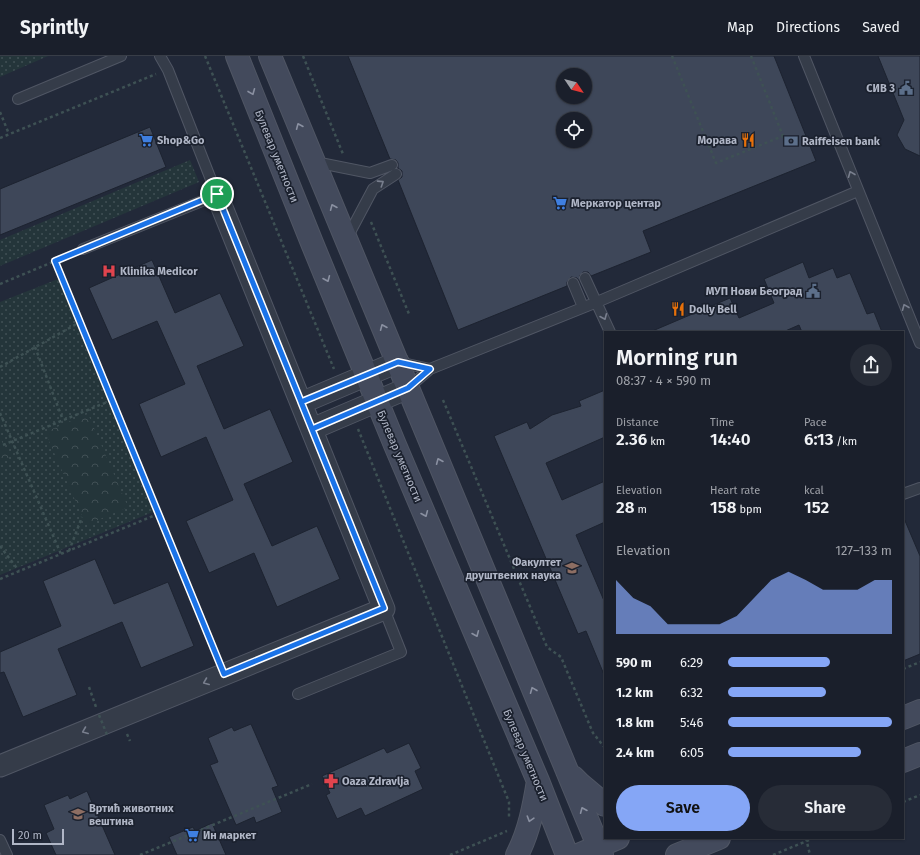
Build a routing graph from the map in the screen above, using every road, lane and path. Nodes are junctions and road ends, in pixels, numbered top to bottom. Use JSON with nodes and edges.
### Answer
{"nodes":[{"id":1,"x":121,"y":56,"type":"edge"},
{"id":2,"x":160,"y":56,"type":"edge"},
{"id":3,"x":205,"y":56,"type":"edge"},
{"id":4,"x":237,"y":56,"type":"edge"},
{"id":5,"x":270,"y":56,"type":"edge"},
{"id":6,"x":303,"y":56,"type":"edge"},
{"id":7,"x":672,"y":56,"type":"edge"},
{"id":8,"x":804,"y":56,"type":"edge"},
{"id":9,"x":168,"y":70,"type":"junction"},
{"id":10,"x":757,"y":70,"type":"dead end"},
{"id":11,"x":18,"y":99,"type":"dead end"},
{"id":12,"x":0,"y":112,"type":"edge"},
{"id":13,"x":9,"y":134,"type":"junction"},
{"id":14,"x":0,"y":138,"type":"edge"},
{"id":15,"x":314,"y":162,"type":"junction"},
{"id":16,"x":349,"y":169,"type":"junction"},
{"id":17,"x":858,"y":191,"type":"junction"},
{"id":18,"x":217,"y":194,"type":"junction"},
{"id":19,"x":364,"y":205,"type":"junction"},
{"id":20,"x":346,"y":240,"type":"junction"},
{"id":21,"x":83,"y":249,"type":"joint"},
{"id":22,"x":55,"y":261,"type":"junction"},
{"id":23,"x":585,"y":278,"type":"dead end"},
{"id":24,"x":573,"y":283,"type":"dead end"},
{"id":25,"x":0,"y":284,"type":"edge"},
{"id":26,"x":597,"y":302,"type":"junction"},
{"id":27,"x":583,"y":307,"type":"junction"},
{"id":28,"x":409,"y":314,"type":"dead end"},
{"id":29,"x":80,"y":322,"type":"junction"},
{"id":30,"x":610,"y":331,"type":"edge"},
{"id":31,"x":918,"y":332,"type":"edge"},
{"id":32,"x":920,"y":343,"type":"edge"},
{"id":33,"x":35,"y":347,"type":"junction"},
{"id":34,"x":398,"y":362,"type":"junction"},
{"id":35,"x":0,"y":367,"type":"edge"},
{"id":36,"x":430,"y":369,"type":"junction"},
{"id":37,"x":366,"y":375,"type":"junction"},
{"id":38,"x":341,"y":386,"type":"junction"},
{"id":39,"x":408,"y":388,"type":"junction"},
{"id":40,"x":112,"y":400,"type":"junction"},
{"id":41,"x":443,"y":400,"type":"dead end"},
{"id":42,"x":377,"y":401,"type":"junction"},
{"id":43,"x":301,"y":402,"type":"junction"},
{"id":44,"x":351,"y":412,"type":"junction"},
{"id":45,"x":0,"y":413,"type":"edge"},
{"id":46,"x":63,"y":420,"type":"junction"},
{"id":47,"x":312,"y":429,"type":"junction"},
{"id":48,"x":13,"y":441,"type":"junction"},
{"id":49,"x":4,"y":445,"type":"dead end"},
{"id":50,"x":920,"y":488,"type":"edge"},
{"id":51,"x":904,"y":494,"type":"edge"},
{"id":52,"x":158,"y":514,"type":"junction"},
{"id":53,"x":82,"y":517,"type":"dead end"},
{"id":54,"x":0,"y":546,"type":"edge"},
{"id":55,"x":68,"y":551,"type":"junction"},
{"id":56,"x":61,"y":554,"type":"junction"},
{"id":57,"x":19,"y":571,"type":"junction"},
{"id":58,"x":0,"y":579,"type":"edge"},
{"id":59,"x":384,"y":608,"type":"junction"},
{"id":60,"x":920,"y":662,"type":"edge"},
{"id":61,"x":904,"y":669,"type":"edge"},
{"id":62,"x":224,"y":674,"type":"junction"},
{"id":63,"x":89,"y":687,"type":"dead end"},
{"id":64,"x":298,"y":694,"type":"dead end"},
{"id":65,"x":920,"y":711,"type":"edge"},
{"id":66,"x":904,"y":718,"type":"edge"},
{"id":67,"x":108,"y":737,"type":"dead end"},
{"id":68,"x":604,"y":747,"type":"edge"},
{"id":69,"x":920,"y":754,"type":"edge"},
{"id":70,"x":904,"y":761,"type":"edge"},
{"id":71,"x":0,"y":766,"type":"edge"},
{"id":72,"x":566,"y":770,"type":"junction"},
{"id":73,"x":538,"y":781,"type":"junction"},
{"id":74,"x":312,"y":784,"type":"dead end"},
{"id":75,"x":920,"y":795,"type":"edge"},
{"id":76,"x":904,"y":802,"type":"edge"},
{"id":77,"x":604,"y":804,"type":"edge"},
{"id":78,"x":509,"y":818,"type":"dead end"},
{"id":79,"x":508,"y":824,"type":"dead end"},
{"id":80,"x":717,"y":839,"type":"edge"},
{"id":81,"x":806,"y":839,"type":"edge"},
{"id":82,"x":0,"y":840,"type":"edge"},
{"id":83,"x":606,"y":846,"type":"edge"},
{"id":84,"x":686,"y":853,"type":"edge"},
{"id":85,"x":147,"y":854,"type":"edge"},
{"id":86,"x":7,"y":855,"type":"edge"},
{"id":87,"x":140,"y":855,"type":"edge"},
{"id":88,"x":450,"y":855,"type":"edge"},
{"id":89,"x":517,"y":855,"type":"edge"},
{"id":90,"x":567,"y":855,"type":"edge"},
{"id":91,"x":578,"y":855,"type":"edge"},
{"id":92,"x":772,"y":855,"type":"edge"},
{"id":93,"x":810,"y":855,"type":"edge"}],
"edges":[{"from":1,"to":11,"type":"lane"},
{"from":2,"to":9,"type":"lane"},
{"from":3,"to":38,"type":"path"},
{"from":4,"to":37,"type":"street","name":"Булевар уметности","one_way":true},
{"from":15,"to":5,"type":"street","one_way":true},
{"from":6,"to":16,"type":"path"},
{"from":7,"to":10,"type":"path"},
{"from":17,"to":8,"type":"lane","one_way":true},
{"from":9,"to":13,"type":"path"},
{"from":9,"to":18,"type":"lane"},
{"from":12,"to":13,"type":"path"},
{"from":13,"to":14,"type":"path"},
{"from":15,"to":16,"type":"lane"},
{"from":20,"to":15,"type":"street","one_way":true},
{"from":19,"to":16,"type":"lane","one_way":true},
{"from":17,"to":26,"type":"lane"},
{"from":31,"to":17,"type":"lane","one_way":true},
{"from":18,"to":21,"type":"lane"},
{"from":18,"to":43,"type":"street"},
{"from":19,"to":20,"type":"lane"},
{"from":19,"to":28,"type":"path"},
{"from":34,"to":20,"type":"street","one_way":true},
{"from":21,"to":22,"type":"path"},
{"from":22,"to":25,"type":"path"},
{"from":22,"to":29,"type":"path"},
{"from":23,"to":26,"type":"lane"},
{"from":24,"to":27,"type":"lane"},
{"from":26,"to":27,"type":"lane"},
{"from":26,"to":30,"type":"lane","one_way":true},
{"from":27,"to":36,"type":"lane"},
{"from":29,"to":33,"type":"path"},
{"from":29,"to":40,"type":"path"},
{"from":31,"to":32,"type":"lane"},
{"from":33,"to":35,"type":"path"},
{"from":33,"to":46,"type":"path"},
{"from":34,"to":36,"type":"lane"},
{"from":34,"to":37,"type":"street"},
{"from":34,"to":39,"type":"street"},
{"from":36,"to":39,"type":"lane"},
{"from":37,"to":38,"type":"street"},
{"from":37,"to":42,"type":"street","name":"Булевар уметности"},
{"from":38,"to":43,"type":"street"},
{"from":39,"to":42,"type":"street"},
{"from":72,"to":39,"type":"street","one_way":true},
{"from":40,"to":46,"type":"path"},
{"from":40,"to":52,"type":"path"},
{"from":41,"to":68,"type":"path"},
{"from":42,"to":44,"type":"street"},
{"from":42,"to":73,"type":"street","name":"Булевар уметности","one_way":true},
{"from":43,"to":47,"type":"street"},
{"from":44,"to":47,"type":"street"},
{"from":44,"to":78,"type":"path"},
{"from":45,"to":48,"type":"path"},
{"from":46,"to":48,"type":"path"},
{"from":47,"to":59,"type":"street"},
{"from":48,"to":49,"type":"path"},
{"from":48,"to":56,"type":"path"},
{"from":50,"to":51,"type":"lane"},
{"from":52,"to":55,"type":"path"},
{"from":52,"to":62,"type":"path"},
{"from":53,"to":55,"type":"path"},
{"from":54,"to":57,"type":"path"},
{"from":55,"to":56,"type":"path"},
{"from":56,"to":57,"type":"path"},
{"from":57,"to":58,"type":"path"},
{"from":59,"to":62,"type":"street"},
{"from":59,"to":64,"type":"lane"},
{"from":60,"to":61,"type":"path"},
{"from":62,"to":71,"type":"street","one_way":true},
{"from":63,"to":67,"type":"path","bridge":true},
{"from":65,"to":66,"type":"street"},
{"from":69,"to":70,"type":"street"},
{"from":72,"to":77,"type":"street"},
{"from":83,"to":72,"type":"street","one_way":true},
{"from":73,"to":89,"type":"street","one_way":true},
{"from":73,"to":90,"type":"street","name":"Булевар уметности"},
{"from":74,"to":85,"type":"path"},
{"from":75,"to":76,"type":"path"},
{"from":79,"to":88,"type":"path"},
{"from":80,"to":84,"type":"street"},
{"from":81,"to":92,"type":"path"},
{"from":81,"to":93,"type":"path"},
{"from":82,"to":86,"type":"lane"},
{"from":83,"to":91,"type":"street"},
{"from":85,"to":87,"type":"path"}]}
